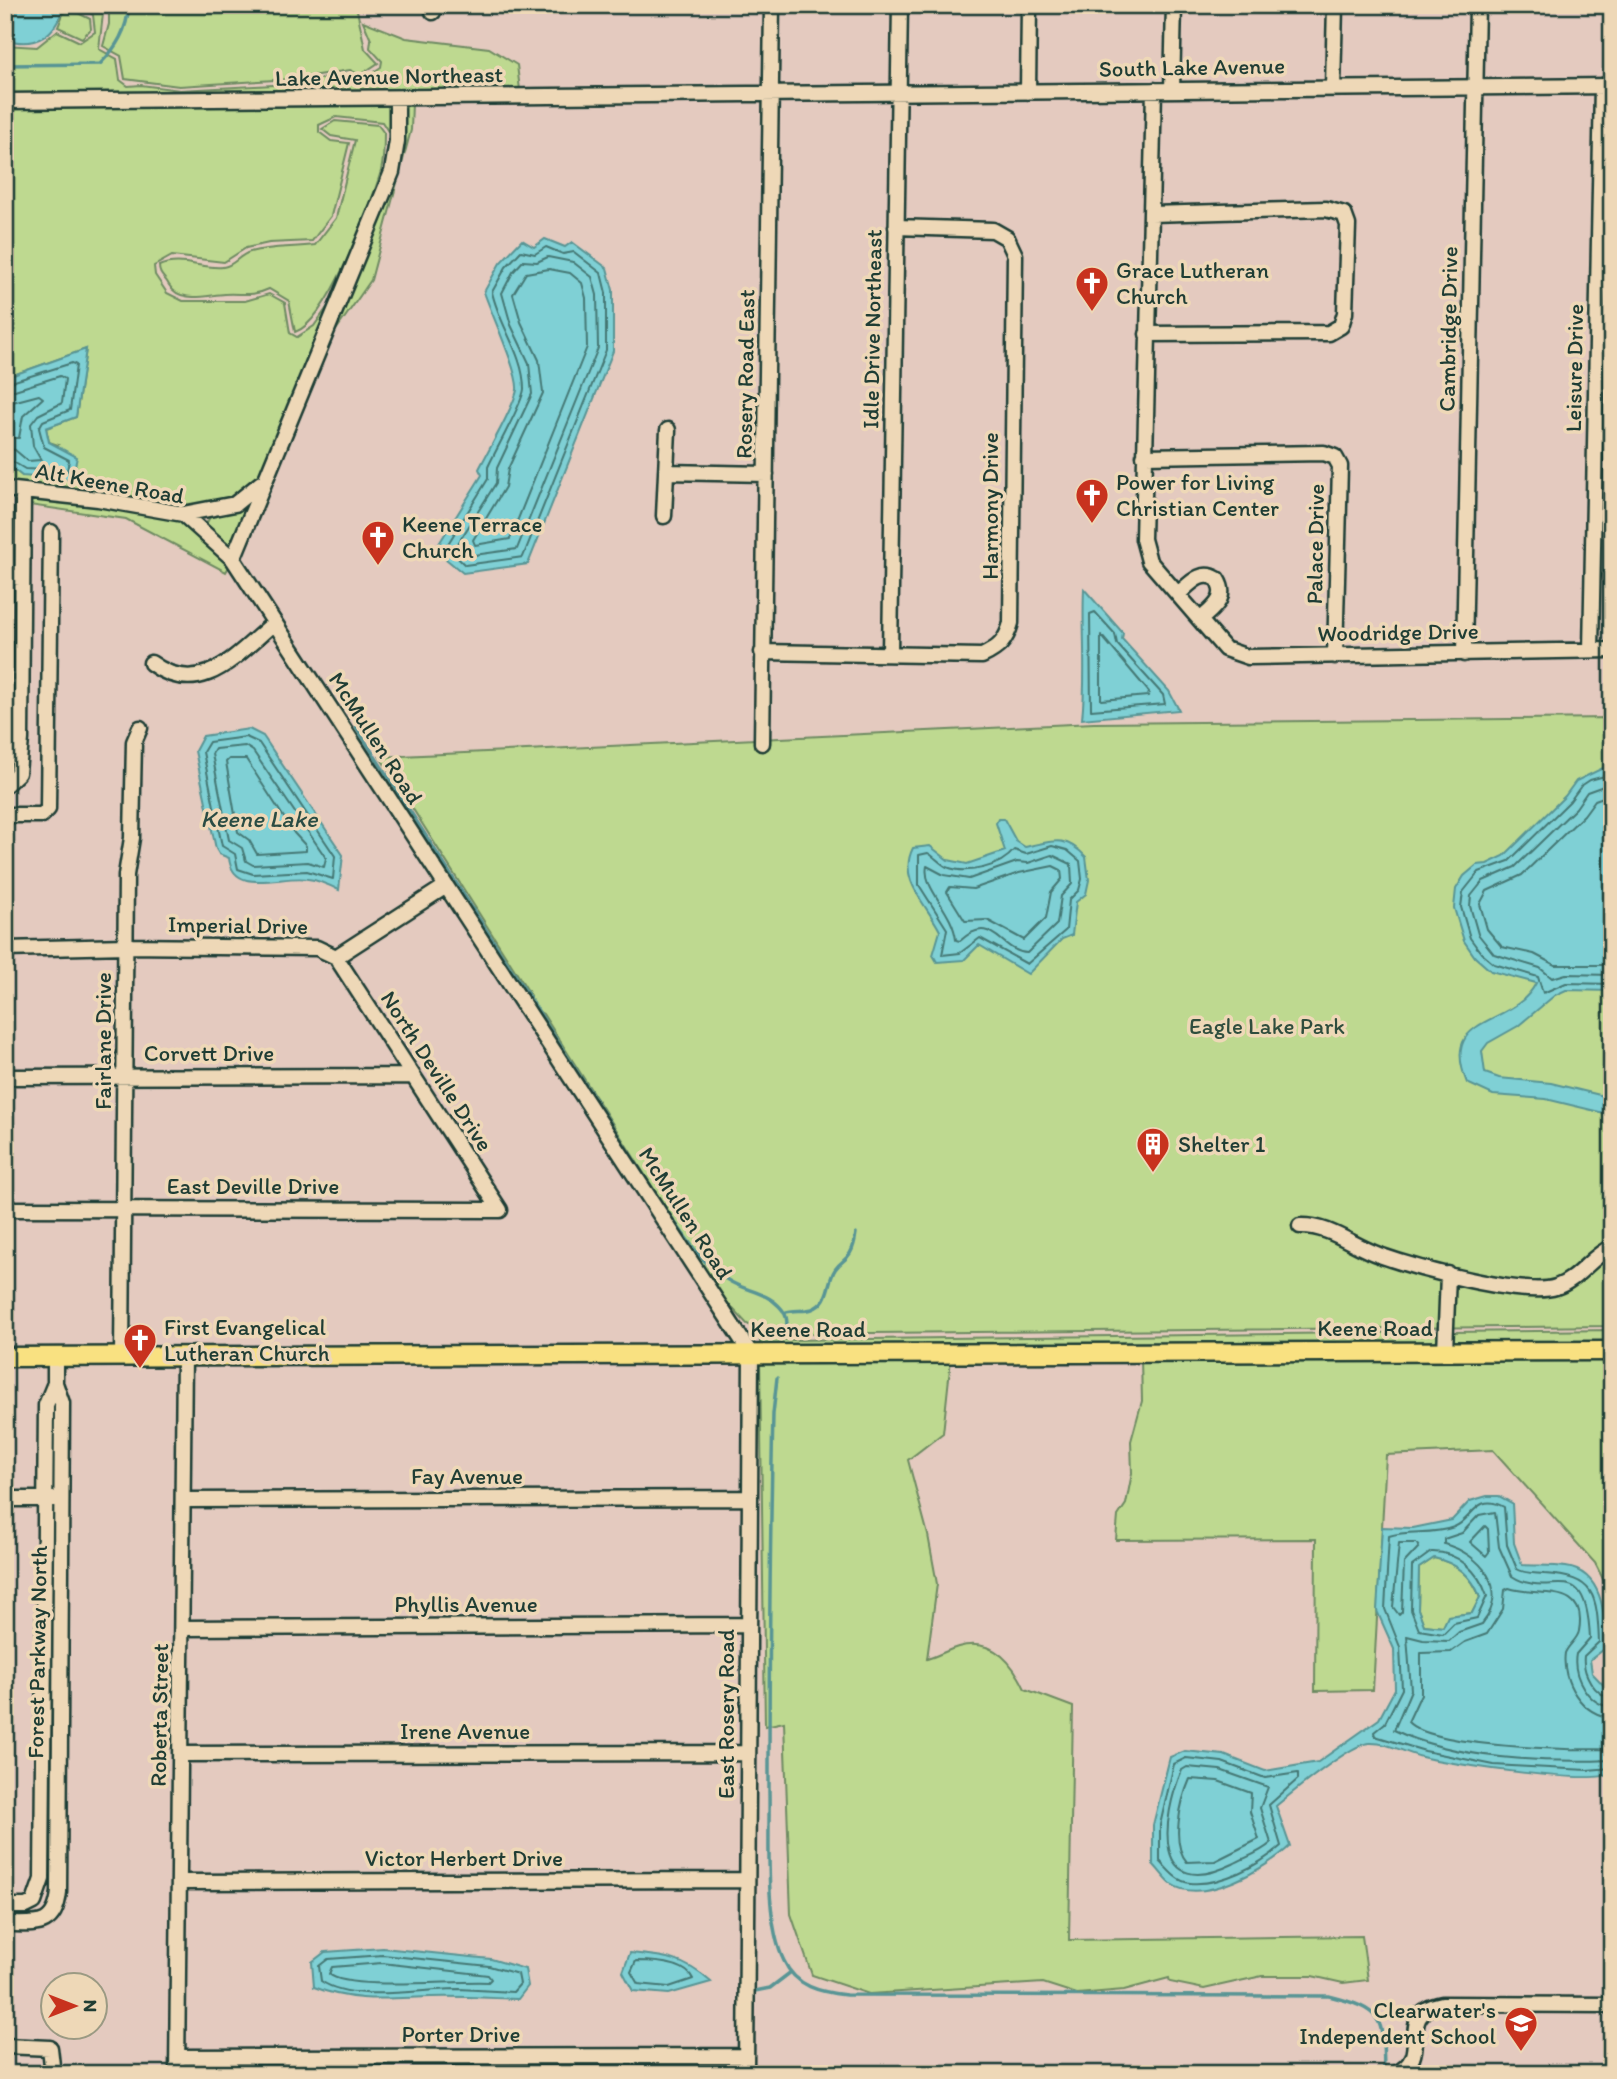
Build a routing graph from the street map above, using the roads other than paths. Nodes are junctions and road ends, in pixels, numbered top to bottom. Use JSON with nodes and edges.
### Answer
{"nodes":[{"id":1,"x":772,"y":5,"type":"edge"},
{"id":2,"x":900,"y":5,"type":"edge"},
{"id":3,"x":1030,"y":5,"type":"edge"},
{"id":4,"x":1174,"y":5,"type":"edge"},
{"id":5,"x":1335,"y":5,"type":"edge"},
{"id":6,"x":1477,"y":5,"type":"edge"},
{"id":7,"x":1607,"y":86,"type":"edge"},
{"id":8,"x":1475,"y":87,"type":"junction"},
{"id":9,"x":1334,"y":88,"type":"junction"},
{"id":10,"x":1154,"y":90,"type":"junction"},
{"id":11,"x":1172,"y":90,"type":"junction"},
{"id":12,"x":1028,"y":92,"type":"junction"},
{"id":13,"x":898,"y":93,"type":"junction"},
{"id":14,"x":772,"y":94,"type":"junction"},
{"id":15,"x":397,"y":98,"type":"junction"},
{"id":16,"x":5,"y":101,"type":"edge"},
{"id":17,"x":1151,"y":214,"type":"junction"},
{"id":18,"x":896,"y":227,"type":"junction"},
{"id":19,"x":1147,"y":334,"type":"junction"},
{"id":20,"x":667,"y":430,"type":"dead end"},
{"id":21,"x":1144,"y":456,"type":"junction"},
{"id":22,"x":666,"y":472,"type":"junction"},
{"id":23,"x":766,"y":474,"type":"junction"},
{"id":24,"x":265,"y":480,"type":"junction"},
{"id":25,"x":5,"y":489,"type":"edge"},
{"id":26,"x":23,"y":491,"type":"junction"},
{"id":27,"x":183,"y":514,"type":"junction"},
{"id":28,"x":664,"y":516,"type":"dead end"},
{"id":29,"x":51,"y":532,"type":"dead end"},
{"id":30,"x":233,"y":559,"type":"junction"},
{"id":31,"x":5,"y":576,"type":"edge"},
{"id":32,"x":22,"y":578,"type":"junction"},
{"id":33,"x":1178,"y":594,"type":"junction"},
{"id":34,"x":1200,"y":620,"type":"junction"},
{"id":35,"x":274,"y":623,"type":"junction"},
{"id":36,"x":1591,"y":650,"type":"junction"},
{"id":37,"x":1612,"y":650,"type":"edge"},
{"id":38,"x":762,"y":653,"type":"junction"},
{"id":39,"x":890,"y":653,"type":"junction"},
{"id":40,"x":1464,"y":654,"type":"junction"},
{"id":41,"x":1335,"y":656,"type":"junction"},
{"id":42,"x":151,"y":663,"type":"dead end"},
{"id":43,"x":140,"y":727,"type":"dead end"},
{"id":44,"x":762,"y":743,"type":"dead end"},
{"id":45,"x":5,"y":785,"type":"edge"},
{"id":46,"x":5,"y":815,"type":"edge"},
{"id":47,"x":446,"y":886,"type":"junction"},
{"id":48,"x":126,"y":946,"type":"junction"},
{"id":49,"x":5,"y":949,"type":"edge"},
{"id":50,"x":336,"y":957,"type":"junction"},
{"id":51,"x":125,"y":1075,"type":"junction"},
{"id":52,"x":413,"y":1076,"type":"junction"},
{"id":53,"x":5,"y":1077,"type":"edge"},
{"id":54,"x":5,"y":1209,"type":"edge"},
{"id":55,"x":125,"y":1209,"type":"junction"},
{"id":56,"x":500,"y":1210,"type":"joint"},
{"id":57,"x":1300,"y":1226,"type":"dead end"},
{"id":58,"x":1612,"y":1247,"type":"edge"},
{"id":59,"x":1448,"y":1274,"type":"junction"},
{"id":60,"x":1612,"y":1351,"type":"edge"},
{"id":61,"x":1445,"y":1352,"type":"junction"},
{"id":62,"x":751,"y":1354,"type":"junction"},
{"id":63,"x":55,"y":1356,"type":"junction"},
{"id":64,"x":122,"y":1356,"type":"junction"},
{"id":65,"x":184,"y":1356,"type":"junction"},
{"id":66,"x":5,"y":1357,"type":"edge"},
{"id":67,"x":55,"y":1383,"type":"junction"},
{"id":68,"x":750,"y":1498,"type":"junction"},
{"id":69,"x":5,"y":1499,"type":"edge"},
{"id":70,"x":44,"y":1499,"type":"junction"},
{"id":71,"x":62,"y":1499,"type":"junction"},
{"id":72,"x":184,"y":1500,"type":"junction"},
{"id":73,"x":749,"y":1625,"type":"junction"},
{"id":74,"x":183,"y":1628,"type":"junction"},
{"id":75,"x":748,"y":1753,"type":"junction"},
{"id":76,"x":181,"y":1754,"type":"junction"},
{"id":77,"x":43,"y":1792,"type":"junction"},
{"id":78,"x":59,"y":1792,"type":"junction"},
{"id":79,"x":747,"y":1880,"type":"junction"},
{"id":80,"x":180,"y":1881,"type":"junction"},
{"id":81,"x":5,"y":1906,"type":"edge"},
{"id":82,"x":5,"y":1924,"type":"edge"},
{"id":83,"x":1612,"y":2005,"type":"edge"},
{"id":84,"x":5,"y":2046,"type":"edge"},
{"id":85,"x":746,"y":2056,"type":"junction"},
{"id":86,"x":177,"y":2057,"type":"junction"},
{"id":87,"x":53,"y":2074,"type":"edge"},
{"id":88,"x":177,"y":2074,"type":"edge"},
{"id":89,"x":746,"y":2074,"type":"edge"},
{"id":90,"x":1395,"y":2074,"type":"edge"}],
"edges":[{"from":1,"to":14,"type":"street","name":"Rosery Road East"},
{"from":2,"to":13,"type":"street","name":"Idle Drive Northeast"},
{"from":3,"to":12,"type":"street"},
{"from":4,"to":11,"type":"street"},
{"from":5,"to":9,"type":"street"},
{"from":6,"to":8,"type":"street","name":"Cambridge Drive"},
{"from":7,"to":8,"type":"street","name":"South Lake Avenue"},
{"from":7,"to":36,"type":"street","name":"Leisure Drive"},
{"from":8,"to":9,"type":"street","name":"South Lake Avenue"},
{"from":8,"to":40,"type":"street","name":"Cambridge Drive"},
{"from":9,"to":11,"type":"street","name":"South Lake Avenue"},
{"from":10,"to":11,"type":"street","name":"South Lake Avenue"},
{"from":10,"to":12,"type":"street","name":"South Lake Avenue"},
{"from":10,"to":17,"type":"street","name":"Woodridge Drive"},
{"from":12,"to":13,"type":"street","name":"South Lake Avenue"},
{"from":13,"to":14,"type":"street","name":"South Lake Avenue"},
{"from":13,"to":18,"type":"street","name":"Idle Drive Northeast"},
{"from":14,"to":15,"type":"street","name":"Lake Avenue Northeast"},
{"from":14,"to":23,"type":"street","name":"Rosery Road East"},
{"from":15,"to":16,"type":"street","name":"Lake Avenue Northeast"},
{"from":15,"to":24,"type":"street"},
{"from":17,"to":19,"type":"street","name":"Woodridge Drive"},
{"from":17,"to":19,"type":"street"},
{"from":18,"to":39,"type":"street","name":"Idle Drive Northeast"},
{"from":18,"to":39,"type":"street","name":"Harmony Drive"},
{"from":19,"to":21,"type":"street","name":"Woodridge Drive"},
{"from":20,"to":22,"type":"street"},
{"from":21,"to":33,"type":"street","name":"Woodridge Drive"},
{"from":21,"to":41,"type":"street","name":"Palace Drive"},
{"from":22,"to":23,"type":"street"},
{"from":22,"to":28,"type":"street"},
{"from":23,"to":38,"type":"street","name":"Rosery Road East"},
{"from":24,"to":27,"type":"street"},
{"from":24,"to":30,"type":"street"},
{"from":25,"to":26,"type":"street","name":"Alt Keene Road"},
{"from":26,"to":27,"type":"street","name":"Alt Keene Road"},
{"from":26,"to":32,"type":"street"},
{"from":27,"to":30,"type":"street","name":"Alt Keene Road"},
{"from":29,"to":46,"type":"street"},
{"from":30,"to":35,"type":"street","name":"McMullen Road"},
{"from":31,"to":32,"type":"street"},
{"from":32,"to":45,"type":"street"},
{"from":33,"to":34,"type":"street","name":"Woodridge Drive"},
{"from":33,"to":34,"type":"street"},
{"from":34,"to":41,"type":"street","name":"Woodridge Drive"},
{"from":35,"to":42,"type":"street"},
{"from":35,"to":47,"type":"street","name":"McMullen Road"},
{"from":36,"to":37,"type":"street","name":"Woodridge Drive"},
{"from":36,"to":40,"type":"street","name":"Woodridge Drive"},
{"from":38,"to":39,"type":"street","name":"Harmony Drive"},
{"from":38,"to":44,"type":"street","name":"Rosery Road East"},
{"from":40,"to":41,"type":"street","name":"Woodridge Drive"},
{"from":43,"to":48,"type":"street","name":"Fairlane Drive"},
{"from":47,"to":50,"type":"street","name":"Imperial Drive"},
{"from":47,"to":62,"type":"street","name":"McMullen Road"},
{"from":48,"to":49,"type":"street","name":"Imperial Drive"},
{"from":48,"to":50,"type":"street","name":"Imperial Drive"},
{"from":48,"to":51,"type":"street","name":"Fairlane Drive"},
{"from":50,"to":52,"type":"street","name":"North Deville Drive"},
{"from":51,"to":52,"type":"street","name":"Corvett Drive"},
{"from":51,"to":53,"type":"street","name":"Corvett Drive"},
{"from":51,"to":55,"type":"street","name":"Fairlane Drive"},
{"from":52,"to":56,"type":"street","name":"North Deville Drive"},
{"from":54,"to":55,"type":"street","name":"East Deville Drive"},
{"from":55,"to":56,"type":"street","name":"East Deville Drive"},
{"from":55,"to":64,"type":"street","name":"Fairlane Drive"},
{"from":57,"to":59,"type":"street"},
{"from":58,"to":59,"type":"street"},
{"from":59,"to":61,"type":"street"},
{"from":60,"to":61,"type":"main road","name":"Keene Road"},
{"from":61,"to":62,"type":"main road","name":"Keene Road"},
{"from":62,"to":65,"type":"main road","name":"Keene Road"},
{"from":62,"to":68,"type":"street","name":"East Rosery Road"},
{"from":63,"to":64,"type":"main road","name":"Keene Road"},
{"from":63,"to":66,"type":"main road","name":"Keene Road"},
{"from":63,"to":67,"type":"street","name":"Forest Parkway North"},
{"from":64,"to":65,"type":"main road","name":"Keene Road"},
{"from":65,"to":72,"type":"street","name":"Roberta Street"},
{"from":67,"to":70,"type":"street","name":"Forest Parkway North"},
{"from":67,"to":71,"type":"street","name":"Forest Parkway North"},
{"from":68,"to":72,"type":"street","name":"Fay Avenue"},
{"from":68,"to":73,"type":"street","name":"East Rosery Road"},
{"from":69,"to":70,"type":"street"},
{"from":70,"to":71,"type":"street"},
{"from":70,"to":77,"type":"street","name":"Forest Parkway North"},
{"from":71,"to":78,"type":"street","name":"Forest Parkway North"},
{"from":72,"to":74,"type":"street","name":"Roberta Street"},
{"from":73,"to":74,"type":"street","name":"Phyllis Avenue"},
{"from":73,"to":75,"type":"street","name":"East Rosery Road"},
{"from":74,"to":76,"type":"street","name":"Roberta Street"},
{"from":75,"to":76,"type":"street","name":"Irene Avenue"},
{"from":75,"to":79,"type":"street","name":"East Rosery Road"},
{"from":76,"to":80,"type":"street","name":"Roberta Street"},
{"from":77,"to":78,"type":"street"},
{"from":77,"to":81,"type":"street","name":"Forest Parkway North"},
{"from":78,"to":82,"type":"street","name":"Forest Parkway North"},
{"from":79,"to":80,"type":"street","name":"Victor Herbert Drive"},
{"from":79,"to":85,"type":"street","name":"East Rosery Road"},
{"from":80,"to":86,"type":"street","name":"Roberta Street"},
{"from":83,"to":90,"type":"street"},
{"from":84,"to":87,"type":"street"},
{"from":85,"to":86,"type":"street","name":"Porter Drive"},
{"from":85,"to":89,"type":"street","name":"East Rosery Road"},
{"from":86,"to":88,"type":"street","name":"Roberta Street"}]}
